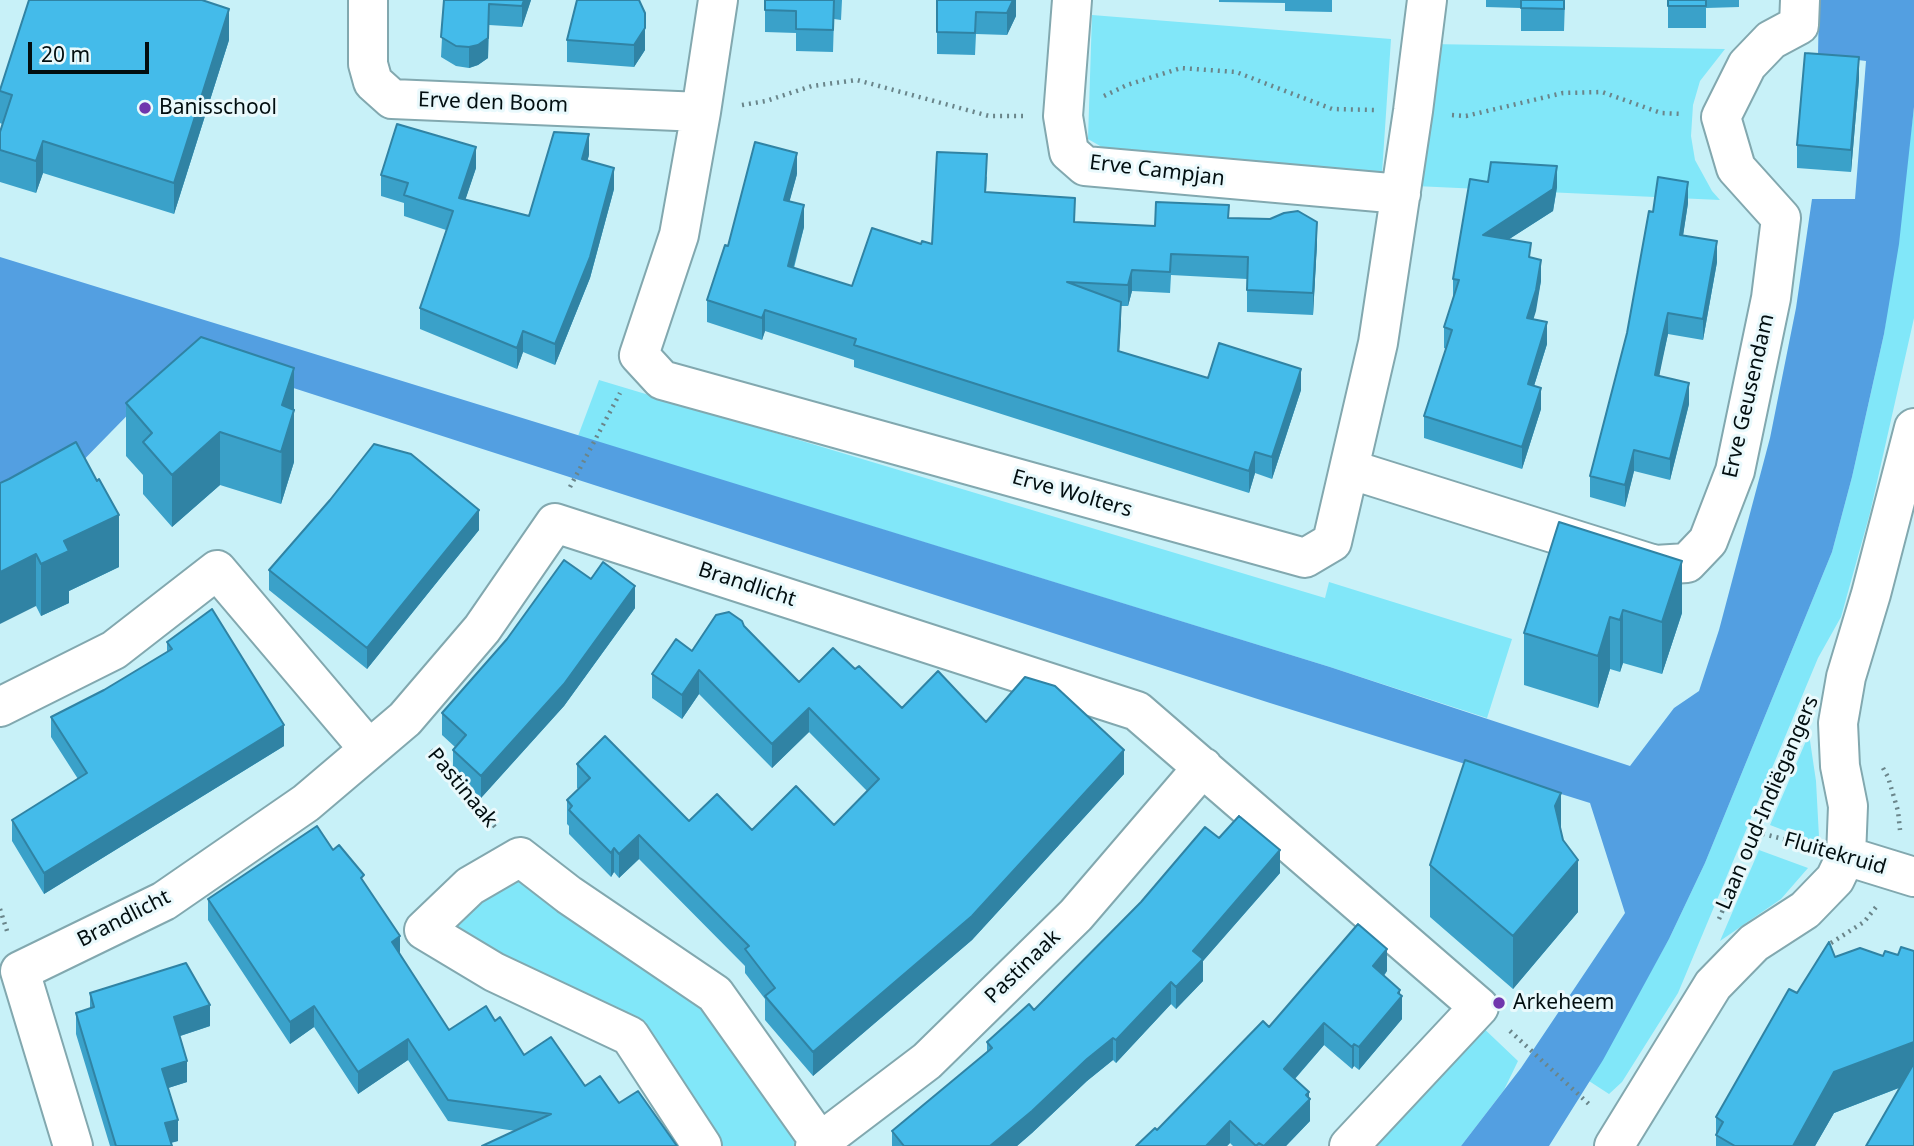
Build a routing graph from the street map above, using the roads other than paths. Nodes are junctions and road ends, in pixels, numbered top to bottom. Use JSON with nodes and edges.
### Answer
{"nodes":[{"id":1,"x":368,"y":0,"type":"edge"},
{"id":2,"x":718,"y":0,"type":"edge"},
{"id":3,"x":1072,"y":0,"type":"edge"},
{"id":4,"x":1427,"y":0,"type":"edge"},
{"id":5,"x":1800,"y":0,"type":"edge"},
{"id":6,"x":701,"y":112,"type":"junction"},
{"id":7,"x":1401,"y":194,"type":"junction"},
{"id":8,"x":1914,"y":428,"type":"edge"},
{"id":9,"x":1349,"y":469,"type":"junction"},
{"id":10,"x":0,"y":707,"type":"edge"},
{"id":11,"x":368,"y":748,"type":"junction"},
{"id":12,"x":1203,"y":767,"type":"junction"},
{"id":13,"x":1846,"y":856,"type":"junction"},
{"id":14,"x":1914,"y":877,"type":"edge"},
{"id":15,"x":818,"y":1144,"type":"edge"},
{"id":16,"x":73,"y":1146,"type":"edge"},
{"id":17,"x":702,"y":1146,"type":"edge"},
{"id":18,"x":1349,"y":1146,"type":"edge"},
{"id":19,"x":1614,"y":1146,"type":"edge"}],
"edges":[{"from":1,"to":6,"type":"street","name":"Erve den Boom"},
{"from":2,"to":6,"type":"street","name":"Erve Wolters"},
{"from":3,"to":7,"type":"street","name":"Erve Campjan"},
{"from":4,"to":7,"type":"street","name":"Erve Wolters"},
{"from":5,"to":9,"type":"street","name":"Erve Geusendam"},
{"from":6,"to":9,"type":"street","name":"Erve Wolters"},
{"from":7,"to":9,"type":"street","name":"Erve Wolters"},
{"from":8,"to":13,"type":"street","name":"Laan oud-Indiëgangers"},
{"from":10,"to":11,"type":"street"},
{"from":11,"to":12,"type":"street","name":"Brandlicht"},
{"from":11,"to":16,"type":"street","name":"Brandlicht"},
{"from":12,"to":15,"type":"street","name":"Pastinaak"},
{"from":12,"to":18,"type":"street"},
{"from":13,"to":14,"type":"street","name":"Fluitekruid"},
{"from":13,"to":19,"type":"street","name":"Laan oud-Indiëgangers"},
{"from":15,"to":17,"type":"street","name":"Pastinaak"}]}
